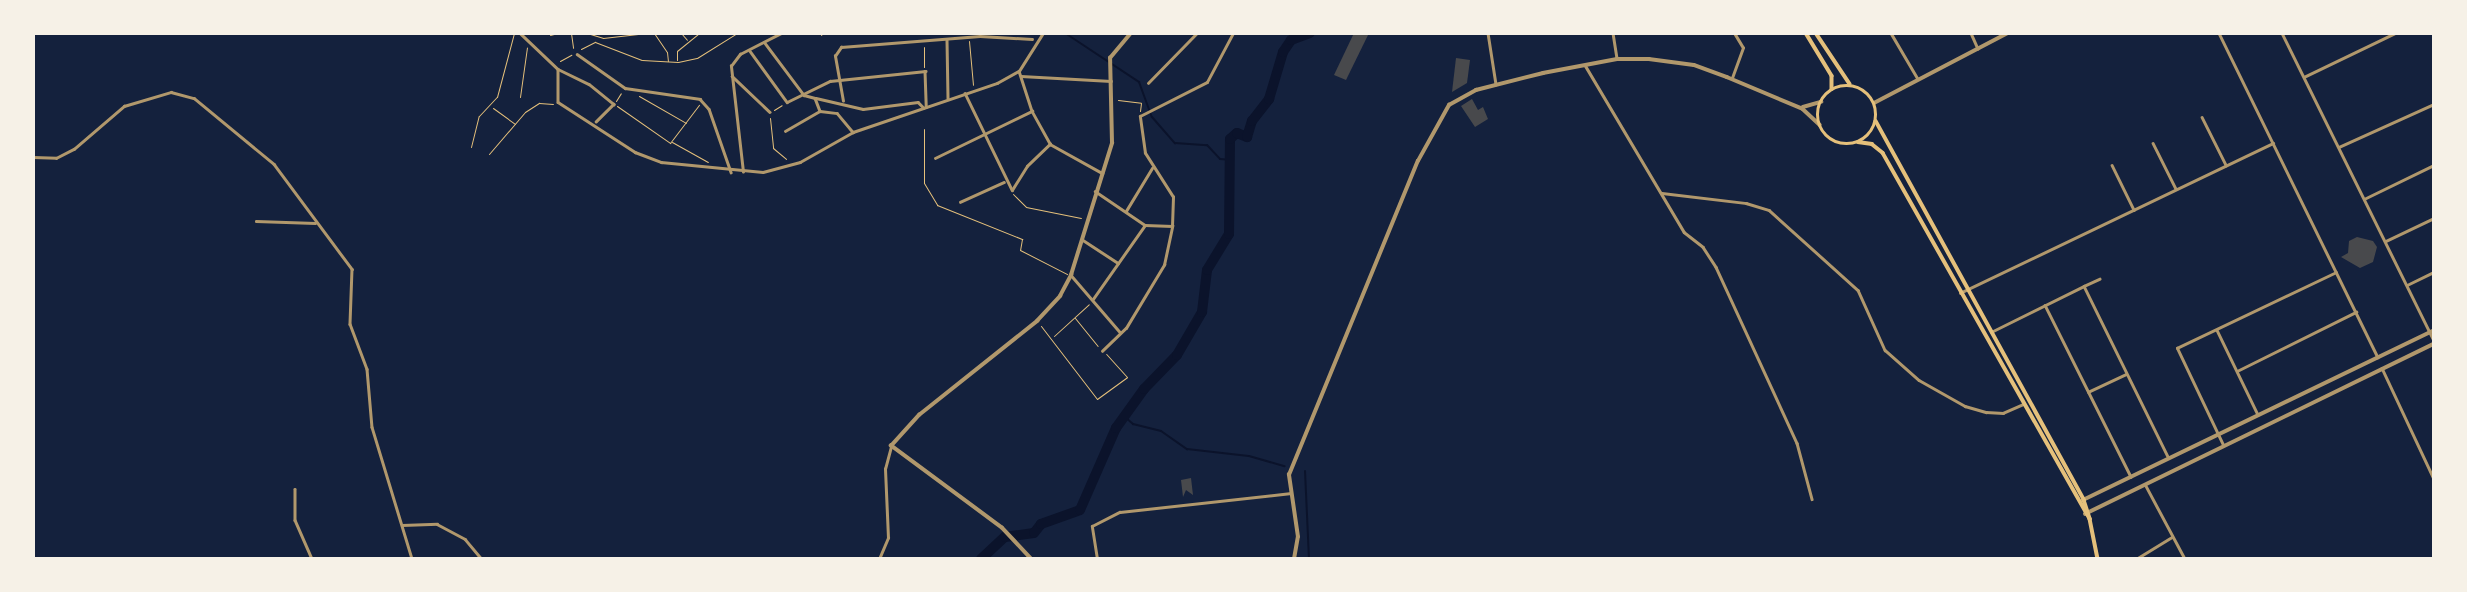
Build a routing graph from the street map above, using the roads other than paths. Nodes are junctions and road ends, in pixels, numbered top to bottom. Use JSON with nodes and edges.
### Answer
{"nodes":[{"id":1,"x":520,"y":33,"type":"edge"},
{"id":2,"x":781,"y":33,"type":"edge"},
{"id":3,"x":1033,"y":33,"type":"edge"},
{"id":4,"x":1043,"y":33,"type":"edge"},
{"id":5,"x":1131,"y":33,"type":"edge"},
{"id":6,"x":1197,"y":33,"type":"edge"},
{"id":7,"x":1233,"y":33,"type":"edge"},
{"id":8,"x":1488,"y":33,"type":"edge"},
{"id":9,"x":1613,"y":33,"type":"edge"},
{"id":10,"x":1734,"y":33,"type":"edge"},
{"id":11,"x":1806,"y":33,"type":"edge"},
{"id":12,"x":1816,"y":33,"type":"edge"},
{"id":13,"x":1891,"y":33,"type":"edge"},
{"id":14,"x":1971,"y":33,"type":"edge"},
{"id":15,"x":2008,"y":33,"type":"edge"},
{"id":16,"x":2219,"y":33,"type":"edge"},
{"id":17,"x":2282,"y":33,"type":"edge"},
{"id":18,"x":2395,"y":33,"type":"edge"},
{"id":19,"x":1032,"y":39,"type":"junction"},
{"id":20,"x":947,"y":40,"type":"junction"},
{"id":21,"x":765,"y":43,"type":"junction"},
{"id":22,"x":1037,"y":43,"type":"junction"},
{"id":23,"x":1978,"y":49,"type":"junction"},
{"id":24,"x":750,"y":51,"type":"junction"},
{"id":25,"x":577,"y":54,"type":"road end"},
{"id":26,"x":1617,"y":59,"type":"junction"},
{"id":27,"x":1584,"y":65,"type":"junction"},
{"id":28,"x":558,"y":69,"type":"junction"},
{"id":29,"x":1019,"y":71,"type":"junction"},
{"id":30,"x":732,"y":76,"type":"junction"},
{"id":31,"x":1021,"y":76,"type":"junction"},
{"id":32,"x":2304,"y":77,"type":"junction"},
{"id":33,"x":1732,"y":79,"type":"junction"},
{"id":34,"x":1919,"y":79,"type":"junction"},
{"id":35,"x":842,"y":80,"type":"junction"},
{"id":36,"x":1112,"y":81,"type":"junction"},
{"id":37,"x":1148,"y":83,"type":"dead end"},
{"id":38,"x":1496,"y":84,"type":"junction"},
{"id":39,"x":1855,"y":86,"type":"junction"},
{"id":40,"x":1831,"y":90,"type":"junction"},
{"id":41,"x":965,"y":93,"type":"junction"},
{"id":42,"x":804,"y":95,"type":"junction"},
{"id":43,"x":815,"y":98,"type":"junction"},
{"id":44,"x":948,"y":98,"type":"junction"},
{"id":45,"x":843,"y":101,"type":"junction"},
{"id":46,"x":1821,"y":102,"type":"junction"},
{"id":47,"x":1874,"y":103,"type":"junction"},
{"id":48,"x":2434,"y":104,"type":"edge"},
{"id":49,"x":1798,"y":106,"type":"junction"},
{"id":50,"x":925,"y":107,"type":"junction"},
{"id":51,"x":820,"y":111,"type":"junction"},
{"id":52,"x":1032,"y":111,"type":"junction"},
{"id":53,"x":770,"y":112,"type":"road end"},
{"id":54,"x":2203,"y":117,"type":"dead end"},
{"id":55,"x":1876,"y":121,"type":"junction"},
{"id":56,"x":596,"y":122,"type":"junction"},
{"id":57,"x":1820,"y":125,"type":"junction"},
{"id":58,"x":785,"y":131,"type":"dead end"},
{"id":59,"x":853,"y":132,"type":"junction"},
{"id":60,"x":983,"y":134,"type":"junction"},
{"id":61,"x":1858,"y":142,"type":"junction"},
{"id":62,"x":2153,"y":143,"type":"dead end"},
{"id":63,"x":2273,"y":143,"type":"junction"},
{"id":64,"x":1050,"y":144,"type":"junction"},
{"id":65,"x":2339,"y":147,"type":"junction"},
{"id":66,"x":33,"y":157,"type":"edge"},
{"id":67,"x":935,"y":158,"type":"dead end"},
{"id":68,"x":2112,"y":165,"type":"dead end"},
{"id":69,"x":2434,"y":165,"type":"edge"},
{"id":70,"x":2226,"y":166,"type":"junction"},
{"id":71,"x":1152,"y":168,"type":"junction"},
{"id":72,"x":731,"y":172,"type":"junction"},
{"id":73,"x":743,"y":172,"type":"junction"},
{"id":74,"x":1102,"y":173,"type":"junction"},
{"id":75,"x":1004,"y":182,"type":"junction"},
{"id":76,"x":2176,"y":189,"type":"junction"},
{"id":77,"x":1096,"y":191,"type":"junction"},
{"id":78,"x":1662,"y":193,"type":"junction"},
{"id":79,"x":2364,"y":199,"type":"junction"},
{"id":80,"x":960,"y":202,"type":"dead end"},
{"id":81,"x":2134,"y":210,"type":"junction"},
{"id":82,"x":1126,"y":212,"type":"junction"},
{"id":83,"x":2434,"y":218,"type":"edge"},
{"id":84,"x":256,"y":221,"type":"dead end"},
{"id":85,"x":315,"y":223,"type":"junction"},
{"id":86,"x":1145,"y":225,"type":"junction"},
{"id":87,"x":1171,"y":226,"type":"junction"},
{"id":88,"x":1083,"y":240,"type":"junction"},
{"id":89,"x":2385,"y":241,"type":"junction"},
{"id":90,"x":1118,"y":263,"type":"junction"},
{"id":91,"x":2336,"y":272,"type":"junction"},
{"id":92,"x":2434,"y":272,"type":"edge"},
{"id":93,"x":1071,"y":275,"type":"junction"},
{"id":94,"x":2099,"y":279,"type":"dead end"},
{"id":95,"x":2407,"y":285,"type":"junction"},
{"id":96,"x":2084,"y":286,"type":"junction"},
{"id":97,"x":1966,"y":290,"type":"junction"},
{"id":98,"x":1960,"y":293,"type":"junction"},
{"id":99,"x":1093,"y":299,"type":"junction"},
{"id":100,"x":2045,"y":305,"type":"junction"},
{"id":101,"x":2356,"y":312,"type":"junction"},
{"id":102,"x":2217,"y":330,"type":"junction"},
{"id":103,"x":2432,"y":331,"type":"edge"},
{"id":104,"x":1120,"y":332,"type":"junction"},
{"id":105,"x":1991,"y":332,"type":"junction"},
{"id":106,"x":2434,"y":342,"type":"edge"},
{"id":107,"x":1102,"y":351,"type":"road end"},
{"id":108,"x":2378,"y":357,"type":"junction"},
{"id":109,"x":2382,"y":368,"type":"junction"},
{"id":110,"x":2237,"y":371,"type":"junction"},
{"id":111,"x":2126,"y":374,"type":"junction"},
{"id":112,"x":2316,"y":387,"type":"junction"},
{"id":113,"x":2088,"y":392,"type":"junction"},
{"id":114,"x":2321,"y":398,"type":"junction"},
{"id":115,"x":2023,"y":404,"type":"junction"},
{"id":116,"x":2259,"y":416,"type":"junction"},
{"id":117,"x":2219,"y":435,"type":"junction"},
{"id":118,"x":891,"y":446,"type":"junction"},
{"id":119,"x":2224,"y":446,"type":"junction"},
{"id":120,"x":2169,"y":459,"type":"junction"},
{"id":121,"x":2131,"y":477,"type":"junction"},
{"id":122,"x":2434,"y":479,"type":"edge"},
{"id":123,"x":2145,"y":484,"type":"junction"},
{"id":124,"x":295,"y":489,"type":"dead end"},
{"id":125,"x":1291,"y":494,"type":"junction"},
{"id":126,"x":1812,"y":499,"type":"dead end"},
{"id":127,"x":2081,"y":501,"type":"junction"},
{"id":128,"x":2087,"y":513,"type":"junction"},
{"id":129,"x":402,"y":525,"type":"junction"},
{"id":130,"x":2173,"y":537,"type":"junction"},
{"id":131,"x":1295,"y":558,"type":"edge"},
{"id":132,"x":312,"y":559,"type":"edge"},
{"id":133,"x":412,"y":559,"type":"edge"},
{"id":134,"x":482,"y":559,"type":"edge"},
{"id":135,"x":880,"y":559,"type":"edge"},
{"id":136,"x":1031,"y":559,"type":"edge"},
{"id":137,"x":1097,"y":559,"type":"edge"},
{"id":138,"x":2098,"y":559,"type":"edge"},
{"id":139,"x":2136,"y":559,"type":"edge"},
{"id":140,"x":2185,"y":559,"type":"edge"}],
"edges":[{"from":1,"to":28,"type":"street"},
{"from":2,"to":21,"type":"street"},
{"from":3,"to":19,"type":"street"},
{"from":4,"to":22,"type":"street"},
{"from":5,"to":36,"type":"street"},
{"from":6,"to":37,"type":"street"},
{"from":7,"to":71,"type":"street"},
{"from":8,"to":38,"type":"street"},
{"from":9,"to":26,"type":"street"},
{"from":10,"to":33,"type":"street"},
{"from":11,"to":40,"type":"main road"},
{"from":12,"to":39,"type":"main road"},
{"from":13,"to":34,"type":"street"},
{"from":14,"to":23,"type":"street"},
{"from":15,"to":23,"type":"street"},
{"from":16,"to":63,"type":"street"},
{"from":17,"to":32,"type":"street"},
{"from":18,"to":32,"type":"street"},
{"from":19,"to":20,"type":"street"},
{"from":19,"to":22,"type":"street"},
{"from":20,"to":35,"type":"street"},
{"from":20,"to":44,"type":"street"},
{"from":21,"to":24,"type":"street"},
{"from":21,"to":42,"type":"street"},
{"from":22,"to":29,"type":"street"},
{"from":23,"to":34,"type":"street"},
{"from":24,"to":30,"type":"street"},
{"from":24,"to":42,"type":"street"},
{"from":25,"to":72,"type":"street"},
{"from":26,"to":27,"type":"street"},
{"from":26,"to":33,"type":"street"},
{"from":27,"to":38,"type":"street"},
{"from":27,"to":78,"type":"street"},
{"from":28,"to":56,"type":"street"},
{"from":28,"to":56,"type":"street"},
{"from":29,"to":31,"type":"street"},
{"from":29,"to":41,"type":"street"},
{"from":30,"to":53,"type":"street"},
{"from":30,"to":73,"type":"street"},
{"from":31,"to":36,"type":"street"},
{"from":31,"to":52,"type":"street"},
{"from":32,"to":65,"type":"street"},
{"from":33,"to":49,"type":"street"},
{"from":34,"to":47,"type":"street"},
{"from":35,"to":42,"type":"street"},
{"from":35,"to":45,"type":"street"},
{"from":35,"to":50,"type":"street"},
{"from":36,"to":74,"type":"street"},
{"from":38,"to":125,"type":"street"},
{"from":39,"to":40,"type":"main road"},
{"from":39,"to":47,"type":"main road"},
{"from":40,"to":46,"type":"main road"},
{"from":41,"to":44,"type":"street"},
{"from":41,"to":60,"type":"street"},
{"from":42,"to":43,"type":"street"},
{"from":43,"to":45,"type":"street"},
{"from":43,"to":51,"type":"street"},
{"from":44,"to":50,"type":"street"},
{"from":45,"to":50,"type":"street"},
{"from":46,"to":49,"type":"street"},
{"from":46,"to":57,"type":"main road"},
{"from":47,"to":55,"type":"main road"},
{"from":48,"to":65,"type":"street"},
{"from":49,"to":57,"type":"street"},
{"from":50,"to":59,"type":"street"},
{"from":51,"to":58,"type":"street"},
{"from":51,"to":59,"type":"street"},
{"from":52,"to":60,"type":"street"},
{"from":52,"to":64,"type":"street"},
{"from":54,"to":70,"type":"street"},
{"from":55,"to":61,"type":"main road"},
{"from":55,"to":97,"type":"main road"},
{"from":56,"to":72,"type":"street"},
{"from":57,"to":61,"type":"main road"},
{"from":59,"to":73,"type":"street"},
{"from":60,"to":67,"type":"street"},
{"from":60,"to":75,"type":"street"},
{"from":61,"to":98,"type":"main road"},
{"from":62,"to":76,"type":"street"},
{"from":63,"to":70,"type":"street"},
{"from":63,"to":91,"type":"street"},
{"from":64,"to":74,"type":"street"},
{"from":64,"to":75,"type":"street"},
{"from":65,"to":79,"type":"street"},
{"from":66,"to":85,"type":"street"},
{"from":68,"to":81,"type":"street"},
{"from":69,"to":79,"type":"street"},
{"from":70,"to":76,"type":"street"},
{"from":71,"to":82,"type":"street"},
{"from":71,"to":87,"type":"street"},
{"from":72,"to":73,"type":"street"},
{"from":74,"to":77,"type":"street"},
{"from":75,"to":80,"type":"street"},
{"from":76,"to":81,"type":"street"},
{"from":77,"to":82,"type":"street"},
{"from":77,"to":88,"type":"street"},
{"from":78,"to":115,"type":"street"},
{"from":78,"to":126,"type":"street"},
{"from":79,"to":89,"type":"street"},
{"from":81,"to":97,"type":"street"},
{"from":82,"to":86,"type":"street"},
{"from":83,"to":89,"type":"street"},
{"from":84,"to":85,"type":"street"},
{"from":85,"to":129,"type":"street"},
{"from":86,"to":87,"type":"street"},
{"from":86,"to":90,"type":"street"},
{"from":87,"to":104,"type":"street"},
{"from":88,"to":90,"type":"street"},
{"from":88,"to":93,"type":"street"},
{"from":89,"to":95,"type":"street"},
{"from":90,"to":99,"type":"street"},
{"from":91,"to":101,"type":"street"},
{"from":91,"to":102,"type":"street"},
{"from":92,"to":95,"type":"street"},
{"from":93,"to":99,"type":"street"},
{"from":93,"to":118,"type":"street"},
{"from":94,"to":96,"type":"street"},
{"from":95,"to":103,"type":"street"},
{"from":96,"to":100,"type":"street"},
{"from":96,"to":111,"type":"street"},
{"from":97,"to":98,"type":"street"},
{"from":97,"to":105,"type":"main road"},
{"from":98,"to":115,"type":"main road"},
{"from":99,"to":104,"type":"street"},
{"from":100,"to":105,"type":"street"},
{"from":100,"to":113,"type":"street"},
{"from":101,"to":108,"type":"street"},
{"from":101,"to":110,"type":"street"},
{"from":102,"to":110,"type":"street"},
{"from":102,"to":117,"type":"street"},
{"from":103,"to":106,"type":"street"},
{"from":103,"to":108,"type":"street"},
{"from":104,"to":107,"type":"street"},
{"from":105,"to":127,"type":"main road"},
{"from":106,"to":109,"type":"street"},
{"from":108,"to":112,"type":"street"},
{"from":109,"to":114,"type":"street"},
{"from":109,"to":122,"type":"street"},
{"from":110,"to":116,"type":"street"},
{"from":111,"to":113,"type":"street"},
{"from":111,"to":120,"type":"street"},
{"from":112,"to":114,"type":"street"},
{"from":112,"to":116,"type":"street"},
{"from":113,"to":121,"type":"street"},
{"from":114,"to":119,"type":"street"},
{"from":115,"to":127,"type":"main road"},
{"from":116,"to":117,"type":"street"},
{"from":117,"to":119,"type":"street"},
{"from":117,"to":120,"type":"street"},
{"from":118,"to":135,"type":"street"},
{"from":118,"to":136,"type":"street"},
{"from":119,"to":123,"type":"street"},
{"from":120,"to":121,"type":"street"},
{"from":121,"to":127,"type":"street"},
{"from":123,"to":128,"type":"street"},
{"from":123,"to":130,"type":"street"},
{"from":124,"to":132,"type":"street"},
{"from":125,"to":131,"type":"street"},
{"from":125,"to":137,"type":"street"},
{"from":127,"to":128,"type":"main road"},
{"from":128,"to":138,"type":"main road"},
{"from":129,"to":133,"type":"street"},
{"from":129,"to":134,"type":"street"},
{"from":130,"to":139,"type":"street"},
{"from":130,"to":140,"type":"street"}]}
